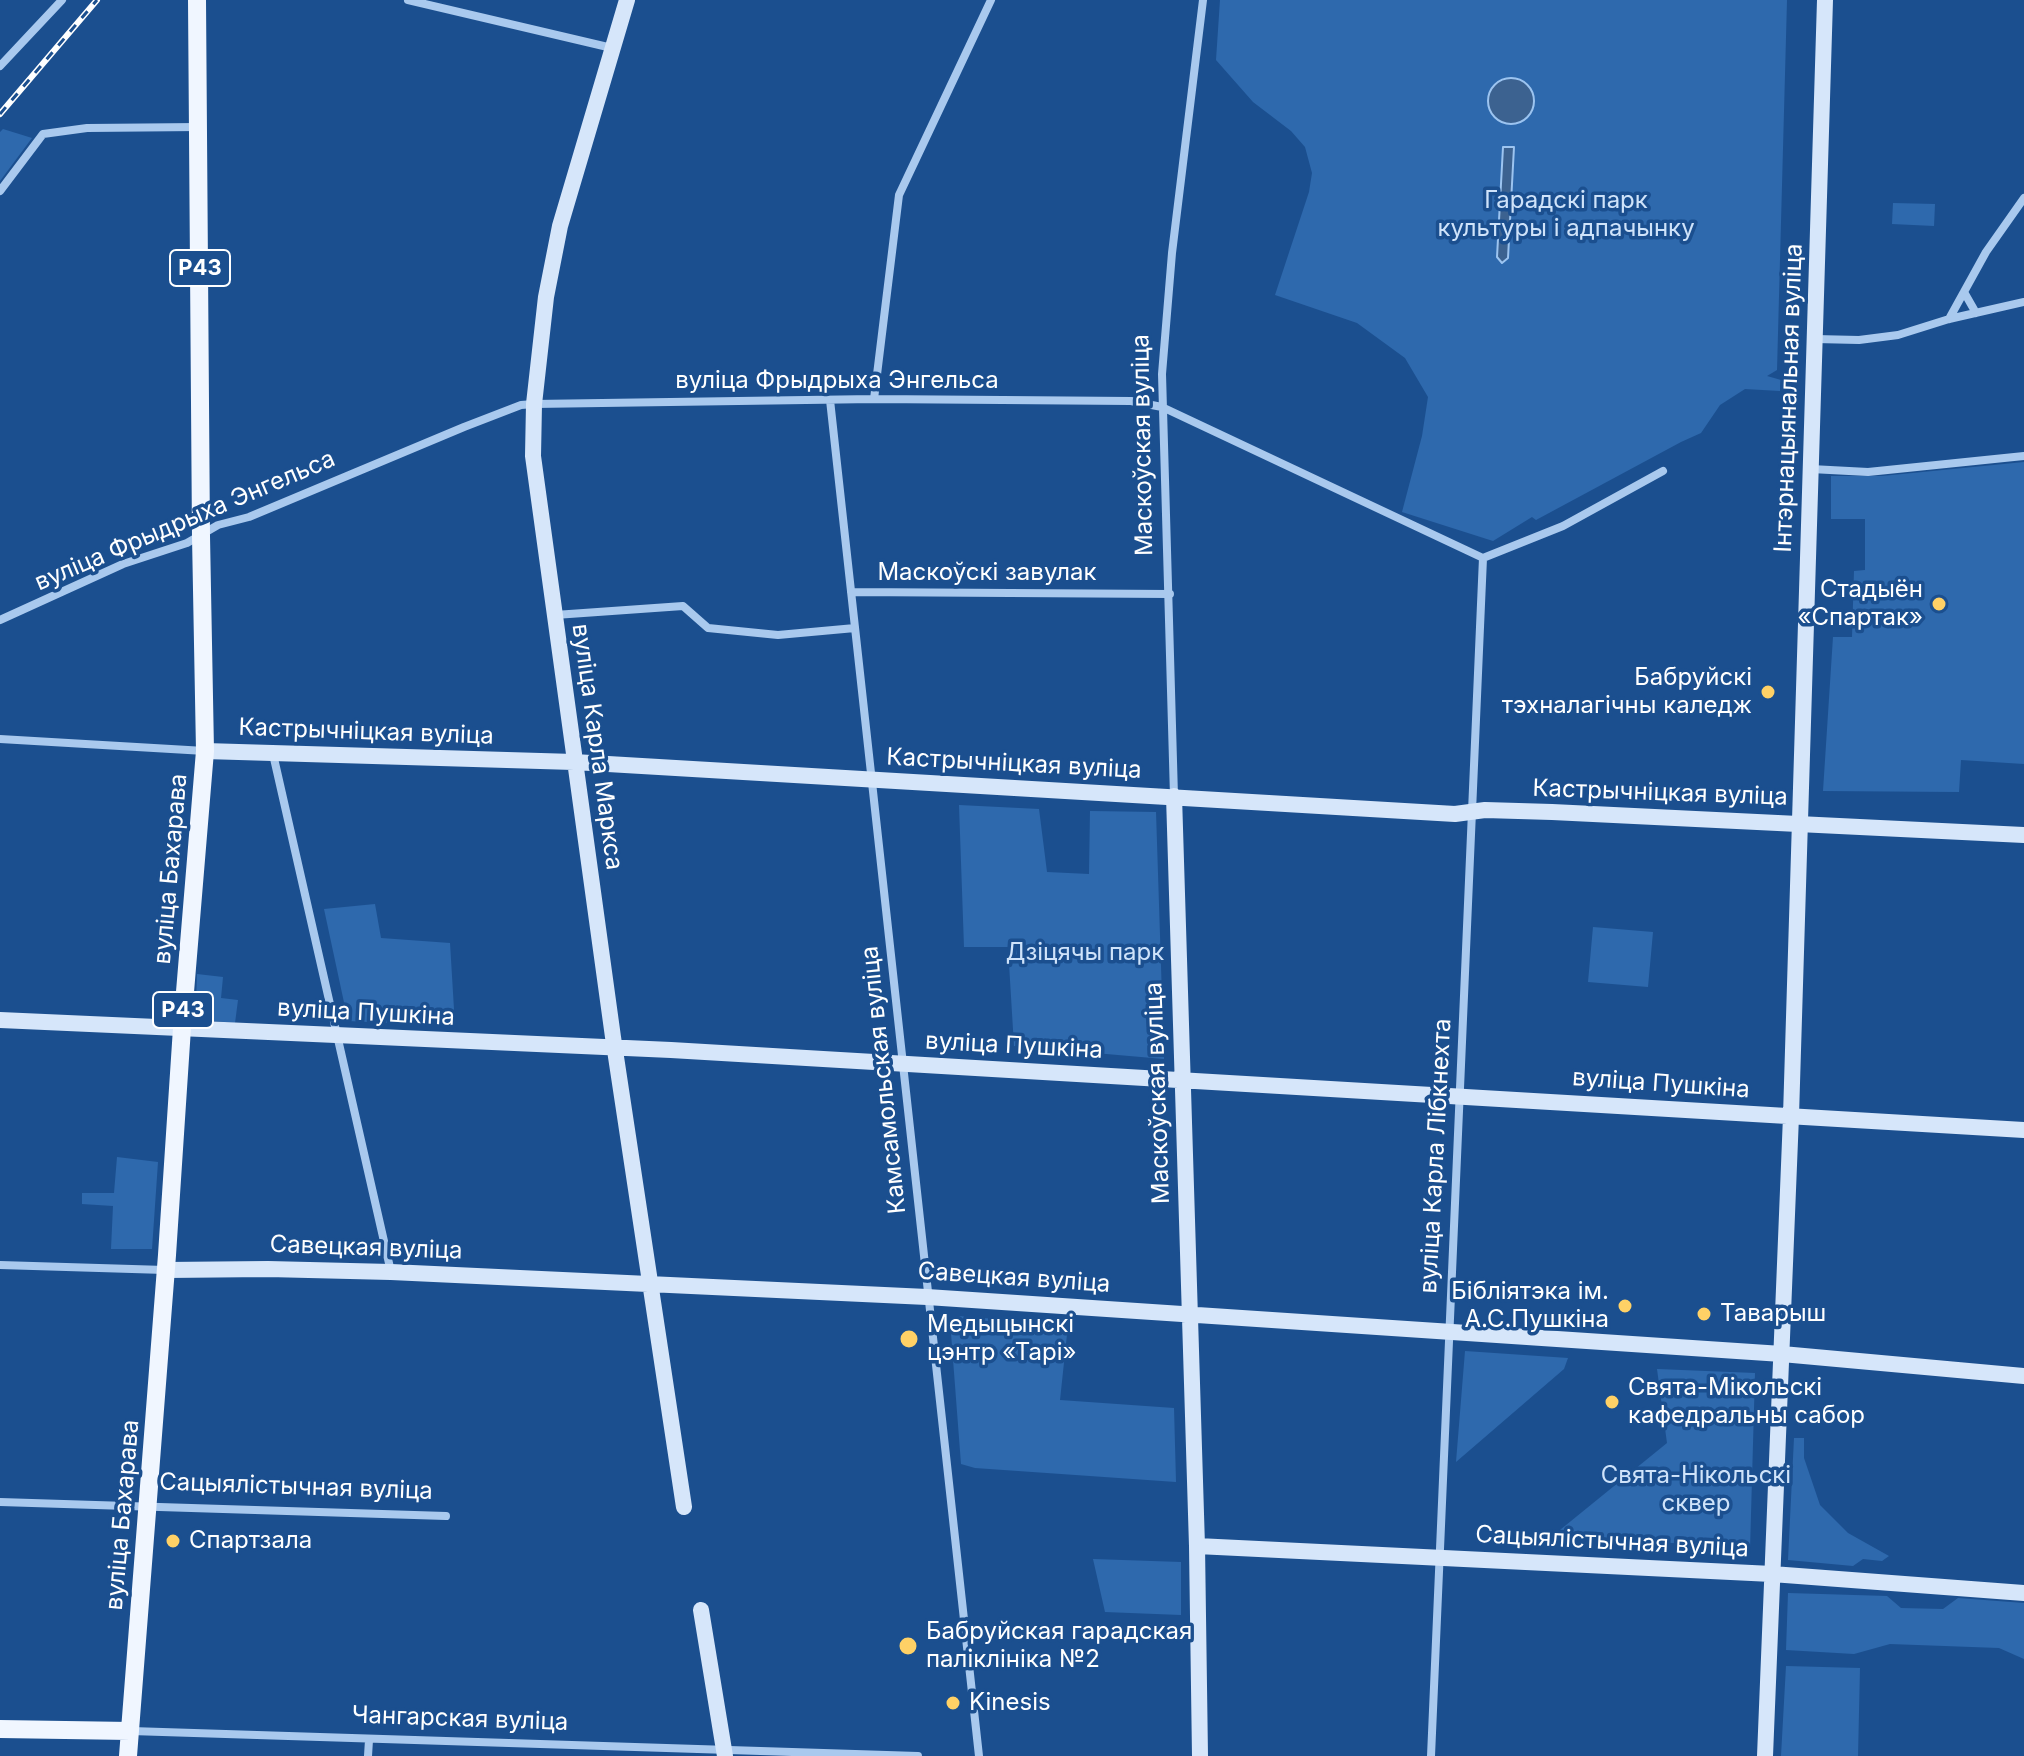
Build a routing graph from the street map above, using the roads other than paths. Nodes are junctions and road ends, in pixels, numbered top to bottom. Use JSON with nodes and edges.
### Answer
{"nodes":[{"id":1,"x":62,"y":0,"type":"edge"},
{"id":2,"x":197,"y":0,"type":"edge"},
{"id":3,"x":408,"y":0,"type":"edge"},
{"id":4,"x":456,"y":0,"type":"edge"},
{"id":5,"x":627,"y":0,"type":"edge"},
{"id":6,"x":991,"y":0,"type":"edge"},
{"id":7,"x":1203,"y":0,"type":"edge"},
{"id":8,"x":1825,"y":0,"type":"edge"},
{"id":9,"x":454,"y":11,"type":"junction"},
{"id":10,"x":613,"y":49,"type":"junction"},
{"id":11,"x":0,"y":66,"type":"edge"},
{"id":12,"x":199,"y":127,"type":"junction"},
{"id":13,"x":0,"y":191,"type":"edge"},
{"id":14,"x":2024,"y":198,"type":"edge"},
{"id":15,"x":1964,"y":292,"type":"junction"},
{"id":16,"x":2024,"y":302,"type":"edge"},
{"id":17,"x":1976,"y":313,"type":"junction"},
{"id":18,"x":1949,"y":319,"type":"junction"},
{"id":19,"x":1815,"y":339,"type":"junction"},
{"id":20,"x":874,"y":399,"type":"junction"},
{"id":21,"x":830,"y":400,"type":"junction"},
{"id":22,"x":534,"y":404,"type":"junction"},
{"id":23,"x":1162,"y":407,"type":"junction"},
{"id":24,"x":2024,"y":456,"type":"edge"},
{"id":25,"x":1811,"y":469,"type":"junction"},
{"id":26,"x":1663,"y":471,"type":"dead end"},
{"id":27,"x":201,"y":536,"type":"junction"},
{"id":28,"x":1483,"y":558,"type":"junction"},
{"id":29,"x":851,"y":592,"type":"junction"},
{"id":30,"x":1170,"y":594,"type":"junction"},
{"id":31,"x":555,"y":615,"type":"junction"},
{"id":32,"x":0,"y":620,"type":"edge"},
{"id":33,"x":855,"y":628,"type":"junction"},
{"id":34,"x":0,"y":739,"type":"edge"},
{"id":35,"x":205,"y":751,"type":"junction"},
{"id":36,"x":273,"y":754,"type":"junction"},
{"id":37,"x":574,"y":762,"type":"junction"},
{"id":38,"x":872,"y":780,"type":"junction"},
{"id":39,"x":1174,"y":796,"type":"junction"},
{"id":40,"x":1470,"y":813,"type":"junction"},
{"id":41,"x":1800,"y":823,"type":"junction"},
{"id":42,"x":2024,"y":835,"type":"edge"},
{"id":43,"x":0,"y":1020,"type":"edge"},
{"id":44,"x":182,"y":1028,"type":"junction"},
{"id":45,"x":338,"y":1036,"type":"junction"},
{"id":46,"x":614,"y":1048,"type":"junction"},
{"id":47,"x":902,"y":1064,"type":"junction"},
{"id":48,"x":1182,"y":1080,"type":"junction"},
{"id":49,"x":1458,"y":1095,"type":"junction"},
{"id":50,"x":1791,"y":1116,"type":"junction"},
{"id":51,"x":2024,"y":1130,"type":"edge"},
{"id":52,"x":0,"y":1265,"type":"edge"},
{"id":53,"x":166,"y":1270,"type":"junction"},
{"id":54,"x":391,"y":1272,"type":"junction"},
{"id":55,"x":650,"y":1282,"type":"junction"},
{"id":56,"x":927,"y":1297,"type":"junction"},
{"id":57,"x":1189,"y":1313,"type":"junction"},
{"id":58,"x":1448,"y":1332,"type":"junction"},
{"id":59,"x":1782,"y":1354,"type":"junction"},
{"id":60,"x":2024,"y":1376,"type":"edge"},
{"id":61,"x":0,"y":1502,"type":"edge"},
{"id":62,"x":684,"y":1507,"type":"dead end"},
{"id":63,"x":148,"y":1508,"type":"junction"},
{"id":64,"x":446,"y":1516,"type":"dead end"},
{"id":65,"x":1197,"y":1546,"type":"junction"},
{"id":66,"x":1439,"y":1558,"type":"junction"},
{"id":67,"x":1772,"y":1574,"type":"junction"},
{"id":68,"x":2024,"y":1593,"type":"edge"},
{"id":69,"x":701,"y":1610,"type":"dead end"},
{"id":70,"x":0,"y":1729,"type":"edge"},
{"id":71,"x":130,"y":1731,"type":"junction"},
{"id":72,"x":369,"y":1740,"type":"junction"},
{"id":73,"x":724,"y":1754,"type":"edge"},
{"id":74,"x":128,"y":1756,"type":"edge"},
{"id":75,"x":368,"y":1756,"type":"edge"},
{"id":76,"x":918,"y":1756,"type":"edge"},
{"id":77,"x":979,"y":1756,"type":"edge"},
{"id":78,"x":1200,"y":1756,"type":"edge"},
{"id":79,"x":1431,"y":1756,"type":"edge"},
{"id":80,"x":1765,"y":1756,"type":"edge"}],
"edges":[{"from":1,"to":11,"type":"street"},
{"from":2,"to":12,"type":"main road","name":"вуліца Бахарава","number":"Р43"},
{"from":3,"to":9,"type":"street"},
{"from":4,"to":9,"type":"street"},
{"from":5,"to":10,"type":"main road","name":"вуліца Карла Маркса"},
{"from":6,"to":20,"type":"street"},
{"from":7,"to":23,"type":"street","name":"Маскоўская вуліца"},
{"from":8,"to":19,"type":"main road","name":"Інтэрнацыянальная вуліца"},
{"from":9,"to":10,"type":"street"},
{"from":10,"to":22,"type":"main road","name":"вуліца Карла Маркса"},
{"from":12,"to":13,"type":"street"},
{"from":12,"to":27,"type":"main road","name":"вуліца Бахарава","number":"Р43"},
{"from":14,"to":15,"type":"street"},
{"from":15,"to":17,"type":"street"},
{"from":15,"to":18,"type":"street"},
{"from":16,"to":17,"type":"street"},
{"from":17,"to":18,"type":"street"},
{"from":18,"to":19,"type":"street"},
{"from":19,"to":25,"type":"main road","name":"Інтэрнацыянальная вуліца"},
{"from":20,"to":21,"type":"street","name":"вуліца Фрыдрыха Энгельса"},
{"from":20,"to":23,"type":"street","name":"вуліца Фрыдрыха Энгельса"},
{"from":21,"to":22,"type":"street","name":"вуліца Фрыдрыха Энгельса"},
{"from":21,"to":29,"type":"street","name":"Камсамольская вуліца"},
{"from":22,"to":27,"type":"street","name":"вуліца Фрыдрыха Энгельса"},
{"from":22,"to":31,"type":"main road","name":"вуліца Карла Маркса"},
{"from":23,"to":28,"type":"street","name":"вуліца Фрыдрыха Энгельса"},
{"from":23,"to":30,"type":"street","name":"Маскоўская вуліца"},
{"from":24,"to":25,"type":"street"},
{"from":25,"to":41,"type":"main road","name":"Інтэрнацыянальная вуліца"},
{"from":26,"to":28,"type":"street"},
{"from":27,"to":32,"type":"street","name":"вуліца Фрыдрыха Энгельса"},
{"from":27,"to":35,"type":"main road","name":"вуліца Бахарава","number":"Р43"},
{"from":28,"to":40,"type":"street","name":"вуліца Карла Лібкнехта"},
{"from":29,"to":30,"type":"street","name":"Маскоўскі завулак"},
{"from":29,"to":33,"type":"street","name":"Камсамольская вуліца"},
{"from":30,"to":39,"type":"street","name":"Маскоўская вуліца"},
{"from":31,"to":33,"type":"street"},
{"from":31,"to":37,"type":"main road","name":"вуліца Карла Маркса"},
{"from":33,"to":38,"type":"street","name":"Камсамольская вуліца"},
{"from":34,"to":35,"type":"street","name":"Кастрычніцкая вуліца"},
{"from":35,"to":36,"type":"main road","name":"Кастрычніцкая вуліца"},
{"from":35,"to":44,"type":"main road","name":"вуліца Бахарава","number":"Р43"},
{"from":36,"to":37,"type":"main road","name":"Кастрычніцкая вуліца"},
{"from":36,"to":45,"type":"street"},
{"from":37,"to":38,"type":"main road","name":"Кастрычніцкая вуліца"},
{"from":37,"to":46,"type":"main road","name":"вуліца Карла Маркса"},
{"from":38,"to":39,"type":"main road","name":"Кастрычніцкая вуліца"},
{"from":38,"to":47,"type":"street","name":"Камсамольская вуліца"},
{"from":39,"to":40,"type":"main road","name":"Кастрычніцкая вуліца"},
{"from":39,"to":48,"type":"main road","name":"Маскоўская вуліца"},
{"from":40,"to":41,"type":"main road","name":"Кастрычніцкая вуліца"},
{"from":40,"to":49,"type":"street","name":"вуліца Карла Лібкнехта"},
{"from":41,"to":42,"type":"main road","name":"Кастрычніцкая вуліца"},
{"from":41,"to":50,"type":"main road","name":"Інтэрнацыянальная вуліца"},
{"from":43,"to":44,"type":"main road","name":"вуліца Пушкіна"},
{"from":44,"to":45,"type":"main road","name":"вуліца Пушкіна"},
{"from":44,"to":53,"type":"main road","name":"вуліца Бахарава","number":"Р43"},
{"from":45,"to":46,"type":"main road","name":"вуліца Пушкіна"},
{"from":45,"to":54,"type":"street"},
{"from":46,"to":47,"type":"main road","name":"вуліца Пушкіна"},
{"from":46,"to":55,"type":"main road","name":"вуліца Карла Маркса"},
{"from":47,"to":48,"type":"main road","name":"вуліца Пушкіна"},
{"from":47,"to":56,"type":"street","name":"Камсамольская вуліца"},
{"from":48,"to":49,"type":"main road","name":"вуліца Пушкіна"},
{"from":48,"to":57,"type":"main road","name":"Маскоўская вуліца"},
{"from":49,"to":50,"type":"main road","name":"вуліца Пушкіна"},
{"from":49,"to":58,"type":"street","name":"вуліца Карла Лібкнехта"},
{"from":50,"to":51,"type":"main road","name":"вуліца Пушкіна"},
{"from":50,"to":59,"type":"main road","name":"Інтэрнацыянальная вуліца"},
{"from":52,"to":53,"type":"street","name":"Савецкая вуліца"},
{"from":53,"to":54,"type":"main road","name":"Савецкая вуліца"},
{"from":53,"to":63,"type":"main road","name":"вуліца Бахарава","number":"Р43"},
{"from":54,"to":55,"type":"main road","name":"Савецкая вуліца"},
{"from":55,"to":56,"type":"main road","name":"Савецкая вуліца"},
{"from":55,"to":62,"type":"main road","name":"вуліца Карла Маркса"},
{"from":56,"to":57,"type":"main road","name":"Савецкая вуліца"},
{"from":56,"to":77,"type":"street","name":"Камсамольская вуліца"},
{"from":57,"to":58,"type":"main road","name":"Савецкая вуліца"},
{"from":57,"to":65,"type":"main road","name":"Маскоўская вуліца"},
{"from":58,"to":59,"type":"main road","name":"Савецкая вуліца"},
{"from":58,"to":66,"type":"street","name":"вуліца Карла Лібкнехта"},
{"from":59,"to":60,"type":"main road","name":"Савецкая вуліца"},
{"from":59,"to":67,"type":"main road","name":"Інтэрнацыянальная вуліца"},
{"from":61,"to":63,"type":"street","name":"Сацыялістычная вуліца"},
{"from":63,"to":64,"type":"street","name":"Сацыялістычная вуліца"},
{"from":63,"to":71,"type":"main road","name":"вуліца Бахарава","number":"Р43"},
{"from":65,"to":66,"type":"main road","name":"Сацыялістычная вуліца"},
{"from":65,"to":78,"type":"main road","name":"Маскоўская вуліца"},
{"from":66,"to":67,"type":"main road","name":"Сацыялістычная вуліца"},
{"from":66,"to":79,"type":"street","name":"вуліца Карла Лібкнехта"},
{"from":67,"to":68,"type":"main road","name":"Сацыялістычная вуліца"},
{"from":67,"to":80,"type":"main road","name":"Інтэрнацыянальная вуліца"},
{"from":69,"to":73,"type":"main road"},
{"from":70,"to":71,"type":"main road","name":"Чангарская вуліца"},
{"from":71,"to":72,"type":"street","name":"Чангарская вуліца"},
{"from":71,"to":74,"type":"main road","name":"вуліца Бахарава","number":"Р43"},
{"from":72,"to":73,"type":"street","name":"Чангарская вуліца"},
{"from":72,"to":75,"type":"street"},
{"from":73,"to":76,"type":"street","name":"Чангарская вуліца"}]}
